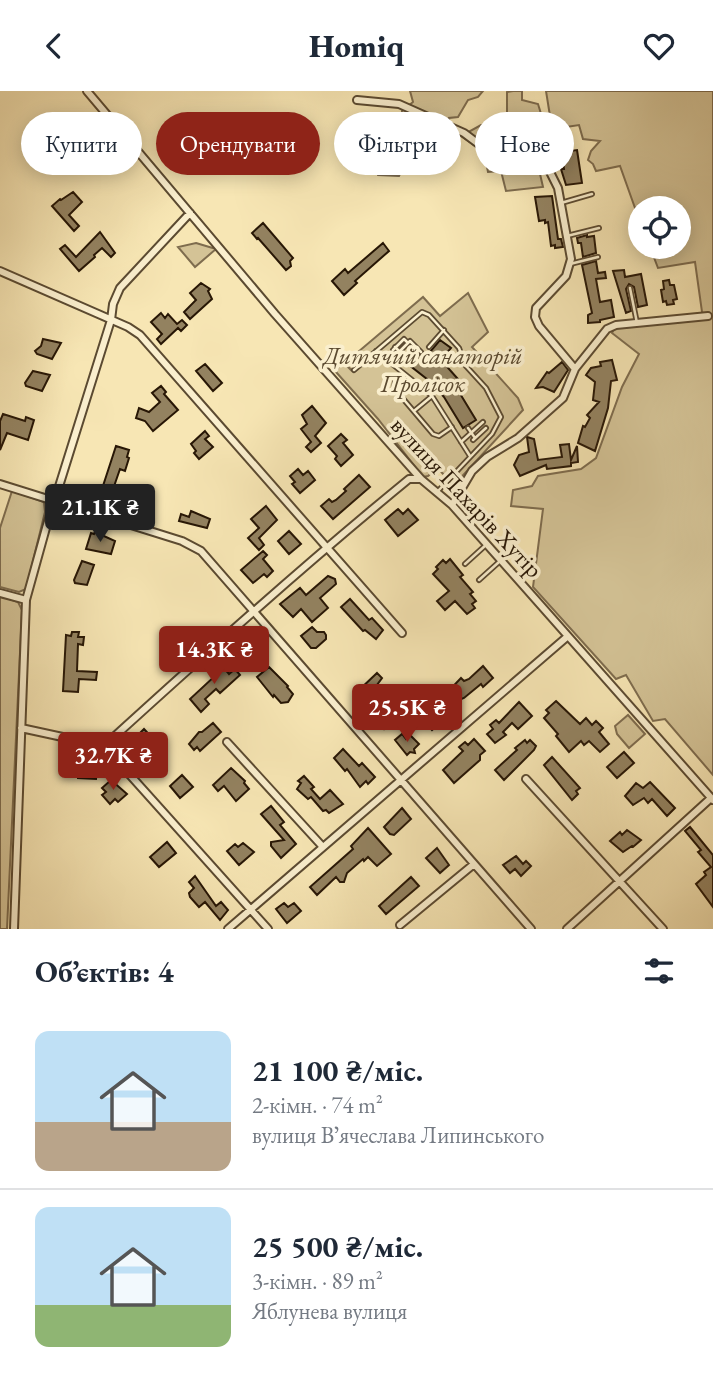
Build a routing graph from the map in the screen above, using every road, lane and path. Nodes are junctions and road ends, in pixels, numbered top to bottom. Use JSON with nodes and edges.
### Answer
{"nodes":[{"id":1,"x":87,"y":91,"type":"edge"},
{"id":2,"x":358,"y":100,"type":"dead end"},
{"id":3,"x":592,"y":194,"type":"dead end"},
{"id":4,"x":561,"y":203,"type":"junction"},
{"id":5,"x":190,"y":213,"type":"junction"},
{"id":6,"x":599,"y":228,"type":"dead end"},
{"id":7,"x":567,"y":236,"type":"junction"},
{"id":8,"x":598,"y":257,"type":"dead end"},
{"id":9,"x":570,"y":264,"type":"junction"},
{"id":10,"x":0,"y":271,"type":"edge"},
{"id":11,"x":630,"y":288,"type":"dead end"},
{"id":12,"x":708,"y":316,"type":"dead end"},
{"id":13,"x":111,"y":320,"type":"junction"},
{"id":14,"x":638,"y":323,"type":"junction"},
{"id":15,"x":444,"y":330,"type":"junction"},
{"id":16,"x":407,"y":345,"type":"junction"},
{"id":17,"x":429,"y":348,"type":"dead end"},
{"id":18,"x":409,"y":350,"type":"dead end"},
{"id":19,"x":376,"y":351,"type":"junction"},
{"id":20,"x":399,"y":352,"type":"junction"},
{"id":21,"x":421,"y":352,"type":"dead end"},
{"id":22,"x":404,"y":356,"type":"dead end"},
{"id":23,"x":390,"y":361,"type":"junction"},
{"id":24,"x":575,"y":369,"type":"junction"},
{"id":25,"x":354,"y":370,"type":"dead end"},
{"id":26,"x":405,"y":373,"type":"junction"},
{"id":27,"x":432,"y":396,"type":"junction"},
{"id":28,"x":414,"y":411,"type":"junction"},
{"id":29,"x":452,"y":427,"type":"junction"},
{"id":30,"x":468,"y":428,"type":"dead end"},
{"id":31,"x":471,"y":433,"type":"junction"},
{"id":32,"x":461,"y":442,"type":"junction"},
{"id":33,"x":470,"y":456,"type":"junction"},
{"id":34,"x":421,"y":479,"type":"junction"},
{"id":35,"x":0,"y":484,"type":"edge"},
{"id":36,"x":438,"y":491,"type":"junction"},
{"id":37,"x":55,"y":500,"type":"junction"},
{"id":38,"x":453,"y":505,"type":"junction"},
{"id":39,"x":487,"y":544,"type":"junction"},
{"id":40,"x":326,"y":547,"type":"junction"},
{"id":41,"x":502,"y":560,"type":"junction"},
{"id":42,"x":465,"y":564,"type":"dead end"},
{"id":43,"x":479,"y":580,"type":"dead end"},
{"id":44,"x":0,"y":593,"type":"edge"},
{"id":45,"x":26,"y":600,"type":"junction"},
{"id":46,"x":252,"y":611,"type":"junction"},
{"id":47,"x":401,"y":633,"type":"dead end"},
{"id":48,"x":568,"y":636,"type":"junction"},
{"id":49,"x":21,"y":728,"type":"junction"},
{"id":50,"x":227,"y":742,"type":"dead end"},
{"id":51,"x":104,"y":746,"type":"junction"},
{"id":52,"x":402,"y":779,"type":"junction"},
{"id":53,"x":526,"y":779,"type":"dead end"},
{"id":54,"x":712,"y":799,"type":"edge"},
{"id":55,"x":322,"y":846,"type":"junction"},
{"id":56,"x":474,"y":864,"type":"junction"},
{"id":57,"x":618,"y":882,"type":"junction"},
{"id":58,"x":250,"y":909,"type":"junction"},
{"id":59,"x":400,"y":925,"type":"dead end"},
{"id":60,"x":14,"y":929,"type":"edge"},
{"id":61,"x":228,"y":929,"type":"edge"},
{"id":62,"x":268,"y":929,"type":"edge"},
{"id":63,"x":531,"y":929,"type":"edge"},
{"id":64,"x":566,"y":929,"type":"edge"},
{"id":65,"x":663,"y":929,"type":"edge"}],
"edges":[{"from":1,"to":5,"type":"street","name":"вулиця Пахарів Хутір"},
{"from":2,"to":4,"type":"street"},
{"from":3,"to":4,"type":"lane"},
{"from":4,"to":7,"type":"street"},
{"from":5,"to":13,"type":"street"},
{"from":5,"to":34,"type":"street","name":"вулиця Пахарів Хутір"},
{"from":6,"to":7,"type":"lane"},
{"from":7,"to":9,"type":"street"},
{"from":8,"to":9,"type":"lane"},
{"from":9,"to":24,"type":"street"},
{"from":10,"to":13,"type":"street"},
{"from":11,"to":14,"type":"lane"},
{"from":12,"to":14,"type":"street"},
{"from":13,"to":37,"type":"street"},
{"from":13,"to":40,"type":"street"},
{"from":14,"to":24,"type":"street"},
{"from":15,"to":17,"type":"lane"},
{"from":15,"to":19,"type":"lane"},
{"from":15,"to":33,"type":"lane"},
{"from":16,"to":18,"type":"lane"},
{"from":16,"to":20,"type":"lane"},
{"from":16,"to":20,"type":"lane"},
{"from":16,"to":21,"type":"lane"},
{"from":19,"to":23,"type":"lane"},
{"from":19,"to":25,"type":"lane"},
{"from":20,"to":22,"type":"lane"},
{"from":20,"to":23,"type":"lane"},
{"from":23,"to":26,"type":"lane"},
{"from":24,"to":38,"type":"street"},
{"from":26,"to":27,"type":"lane"},
{"from":26,"to":28,"type":"lane"},
{"from":27,"to":28,"type":"lane"},
{"from":27,"to":29,"type":"lane"},
{"from":28,"to":29,"type":"lane"},
{"from":29,"to":32,"type":"lane"},
{"from":30,"to":31,"type":"lane"},
{"from":31,"to":31,"type":"lane"},
{"from":31,"to":32,"type":"lane"},
{"from":32,"to":33,"type":"lane"},
{"from":33,"to":36,"type":"lane"},
{"from":34,"to":36,"type":"street","name":"вулиця Пахарів Хутір"},
{"from":34,"to":40,"type":"street"},
{"from":35,"to":37,"type":"street"},
{"from":36,"to":38,"type":"street","name":"вулиця Пахарів Хутір"},
{"from":37,"to":45,"type":"street"},
{"from":37,"to":46,"type":"street"},
{"from":38,"to":39,"type":"street","name":"вулиця Пахарів Хутір"},
{"from":39,"to":41,"type":"street","name":"вулиця Пахарів Хутір"},
{"from":39,"to":42,"type":"lane"},
{"from":40,"to":46,"type":"street"},
{"from":40,"to":47,"type":"street"},
{"from":41,"to":43,"type":"lane"},
{"from":41,"to":48,"type":"street","name":"вулиця Пахарів Хутір"},
{"from":44,"to":45,"type":"street"},
{"from":45,"to":49,"type":"street"},
{"from":46,"to":51,"type":"street"},
{"from":46,"to":52,"type":"street"},
{"from":48,"to":52,"type":"street"},
{"from":48,"to":54,"type":"street","name":"вулиця Пахарів Хутір"},
{"from":49,"to":51,"type":"street"},
{"from":49,"to":60,"type":"street"},
{"from":50,"to":55,"type":"street"},
{"from":51,"to":58,"type":"street"},
{"from":52,"to":55,"type":"street"},
{"from":52,"to":56,"type":"street"},
{"from":53,"to":57,"type":"street"},
{"from":54,"to":57,"type":"street"},
{"from":55,"to":58,"type":"street"},
{"from":56,"to":59,"type":"street"},
{"from":56,"to":63,"type":"street"},
{"from":57,"to":64,"type":"street"},
{"from":57,"to":65,"type":"street"},
{"from":58,"to":61,"type":"street"},
{"from":58,"to":62,"type":"street"}]}
